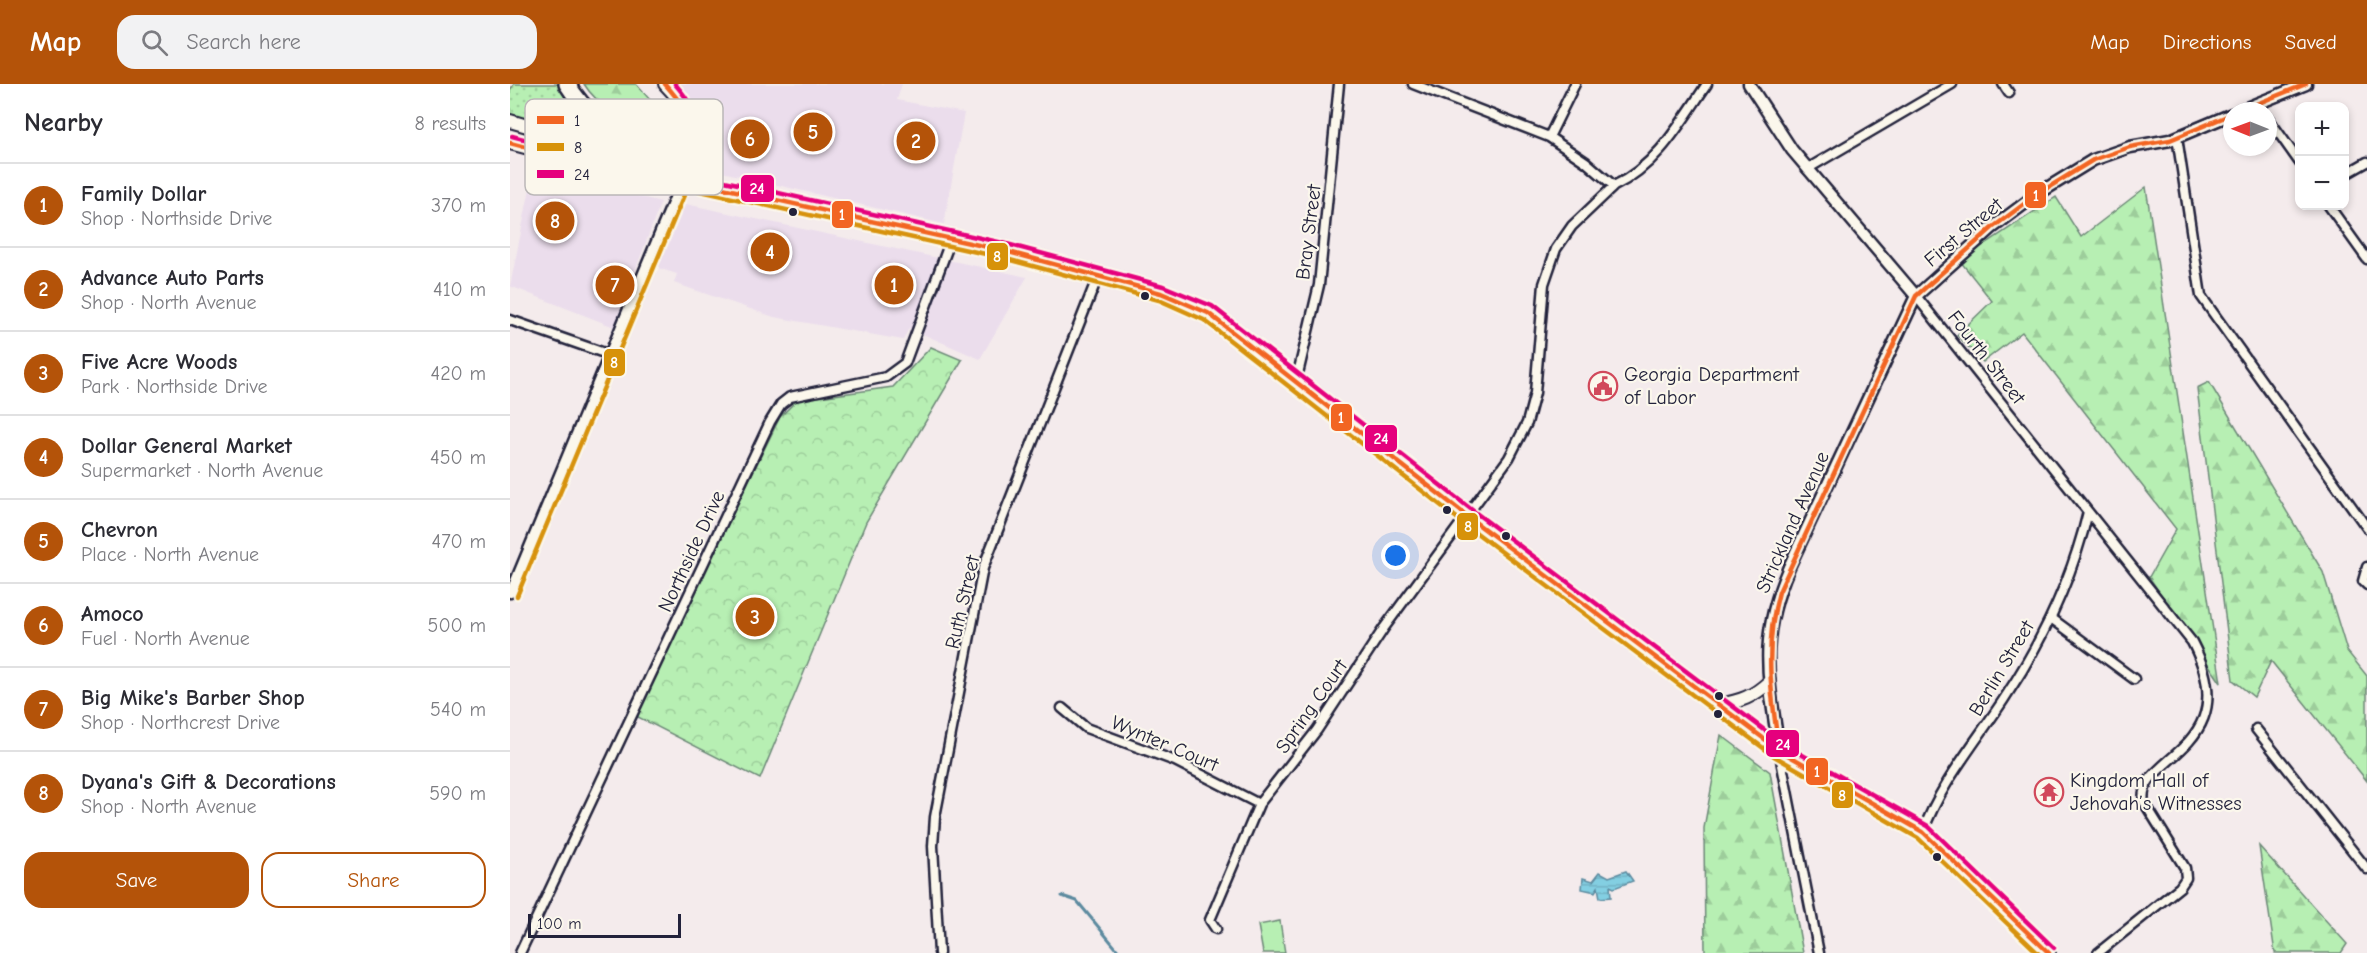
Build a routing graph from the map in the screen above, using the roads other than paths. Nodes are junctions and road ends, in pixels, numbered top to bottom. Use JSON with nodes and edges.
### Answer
{"nodes":[{"id":1,"x":567,"y":84,"type":"edge"},
{"id":2,"x":665,"y":84,"type":"edge"},
{"id":3,"x":1339,"y":84,"type":"edge"},
{"id":4,"x":1413,"y":84,"type":"edge"},
{"id":5,"x":1575,"y":84,"type":"edge"},
{"id":6,"x":1707,"y":84,"type":"edge"},
{"id":7,"x":1749,"y":84,"type":"edge"},
{"id":8,"x":1952,"y":84,"type":"edge"},
{"id":9,"x":2003,"y":84,"type":"edge"},
{"id":10,"x":2306,"y":84,"type":"edge"},
{"id":11,"x":2009,"y":93,"type":"dead end"},
{"id":12,"x":576,"y":99,"type":"edge"},
{"id":13,"x":679,"y":99,"type":"edge"},
{"id":14,"x":2270,"y":102,"type":"edge"},
{"id":15,"x":2223,"y":118,"type":"edge"},
{"id":16,"x":510,"y":121,"type":"edge"},
{"id":17,"x":525,"y":125,"type":"edge"},
{"id":18,"x":2277,"y":131,"type":"edge"},
{"id":19,"x":1549,"y":137,"type":"junction"},
{"id":20,"x":2173,"y":139,"type":"junction"},
{"id":21,"x":510,"y":143,"type":"edge"},
{"id":22,"x":525,"y":147,"type":"edge"},
{"id":23,"x":2295,"y":156,"type":"edge"},
{"id":24,"x":2367,"y":162,"type":"edge"},
{"id":25,"x":1807,"y":170,"type":"junction"},
{"id":26,"x":2349,"y":172,"type":"edge"},
{"id":27,"x":1614,"y":186,"type":"junction"},
{"id":28,"x":723,"y":188,"type":"edge"},
{"id":29,"x":675,"y":195,"type":"edge"},
{"id":30,"x":2332,"y":210,"type":"edge"},
{"id":31,"x":951,"y":238,"type":"junction"},
{"id":32,"x":2367,"y":259,"type":"edge"},
{"id":33,"x":1098,"y":276,"type":"junction"},
{"id":34,"x":1916,"y":296,"type":"junction"},
{"id":35,"x":510,"y":320,"type":"edge"},
{"id":36,"x":610,"y":355,"type":"junction"},
{"id":37,"x":1296,"y":382,"type":"junction"},
{"id":38,"x":2088,"y":512,"type":"junction"},
{"id":39,"x":1467,"y":516,"type":"junction"},
{"id":40,"x":2367,"y":528,"type":"edge"},
{"id":41,"x":2367,"y":567,"type":"edge"},
{"id":42,"x":2367,"y":585,"type":"edge"},
{"id":43,"x":510,"y":593,"type":"edge"},
{"id":44,"x":2051,"y":618,"type":"junction"},
{"id":45,"x":2134,"y":679,"type":"dead end"},
{"id":46,"x":1769,"y":682,"type":"junction"},
{"id":47,"x":1719,"y":705,"type":"junction"},
{"id":48,"x":1062,"y":708,"type":"dead end"},
{"id":49,"x":2256,"y":729,"type":"dead end"},
{"id":50,"x":1779,"y":750,"type":"junction"},
{"id":51,"x":1259,"y":804,"type":"junction"},
{"id":52,"x":1923,"y":832,"type":"junction"},
{"id":53,"x":2367,"y":869,"type":"edge"},
{"id":54,"x":1216,"y":929,"type":"dead end"},
{"id":55,"x":520,"y":953,"type":"edge"},
{"id":56,"x":939,"y":953,"type":"edge"},
{"id":57,"x":1819,"y":953,"type":"edge"},
{"id":58,"x":2049,"y":953,"type":"edge"},
{"id":59,"x":2098,"y":953,"type":"edge"}],
"edges":[{"from":1,"to":12,"type":"highway"},
{"from":2,"to":13,"type":"main road"},
{"from":3,"to":37,"type":"street","name":"Bray Street"},
{"from":4,"to":19,"type":"street"},
{"from":5,"to":19,"type":"street"},
{"from":6,"to":27,"type":"street"},
{"from":7,"to":25,"type":"street","name":"Fourth Street"},
{"from":8,"to":25,"type":"street"},
{"from":9,"to":11,"type":"street"},
{"from":10,"to":14,"type":"street"},
{"from":15,"to":20,"type":"street","name":"First Street"},
{"from":16,"to":17,"type":"main road"},
{"from":18,"to":23,"type":"street"},
{"from":19,"to":27,"type":"street"},
{"from":20,"to":34,"type":"street","name":"First Street"},
{"from":20,"to":40,"type":"street"},
{"from":21,"to":22,"type":"main road"},
{"from":24,"to":26,"type":"street"},
{"from":25,"to":34,"type":"street","name":"Fourth Street"},
{"from":27,"to":39,"type":"street","name":"Spring Court"},
{"from":28,"to":31,"type":"main road"},
{"from":29,"to":36,"type":"street"},
{"from":30,"to":32,"type":"street"},
{"from":31,"to":33,"type":"main road"},
{"from":31,"to":55,"type":"street","name":"Northside Drive"},
{"from":33,"to":37,"type":"main road"},
{"from":33,"to":56,"type":"street","name":"Ruth Street"},
{"from":34,"to":38,"type":"street","name":"Fourth Street"},
{"from":34,"to":46,"type":"street","name":"Strickland Avenue"},
{"from":35,"to":36,"type":"street"},
{"from":36,"to":43,"type":"street"},
{"from":37,"to":39,"type":"main road"},
{"from":38,"to":44,"type":"street","name":"Berlin Street"},
{"from":38,"to":59,"type":"street","name":"Fourth Street"},
{"from":39,"to":47,"type":"main road"},
{"from":39,"to":51,"type":"street","name":"Spring Court"},
{"from":41,"to":42,"type":"street"},
{"from":44,"to":45,"type":"street"},
{"from":44,"to":52,"type":"street","name":"Berlin Street"},
{"from":46,"to":47,"type":"main road"},
{"from":46,"to":50,"type":"street","name":"Strickland Avenue"},
{"from":47,"to":50,"type":"main road"},
{"from":48,"to":51,"type":"street","name":"Wynter Court"},
{"from":49,"to":53,"type":"street"},
{"from":50,"to":52,"type":"main road"},
{"from":50,"to":57,"type":"street","name":"Strickland Avenue"},
{"from":51,"to":54,"type":"street","name":"Spring Court"},
{"from":52,"to":58,"type":"main road"}]}
